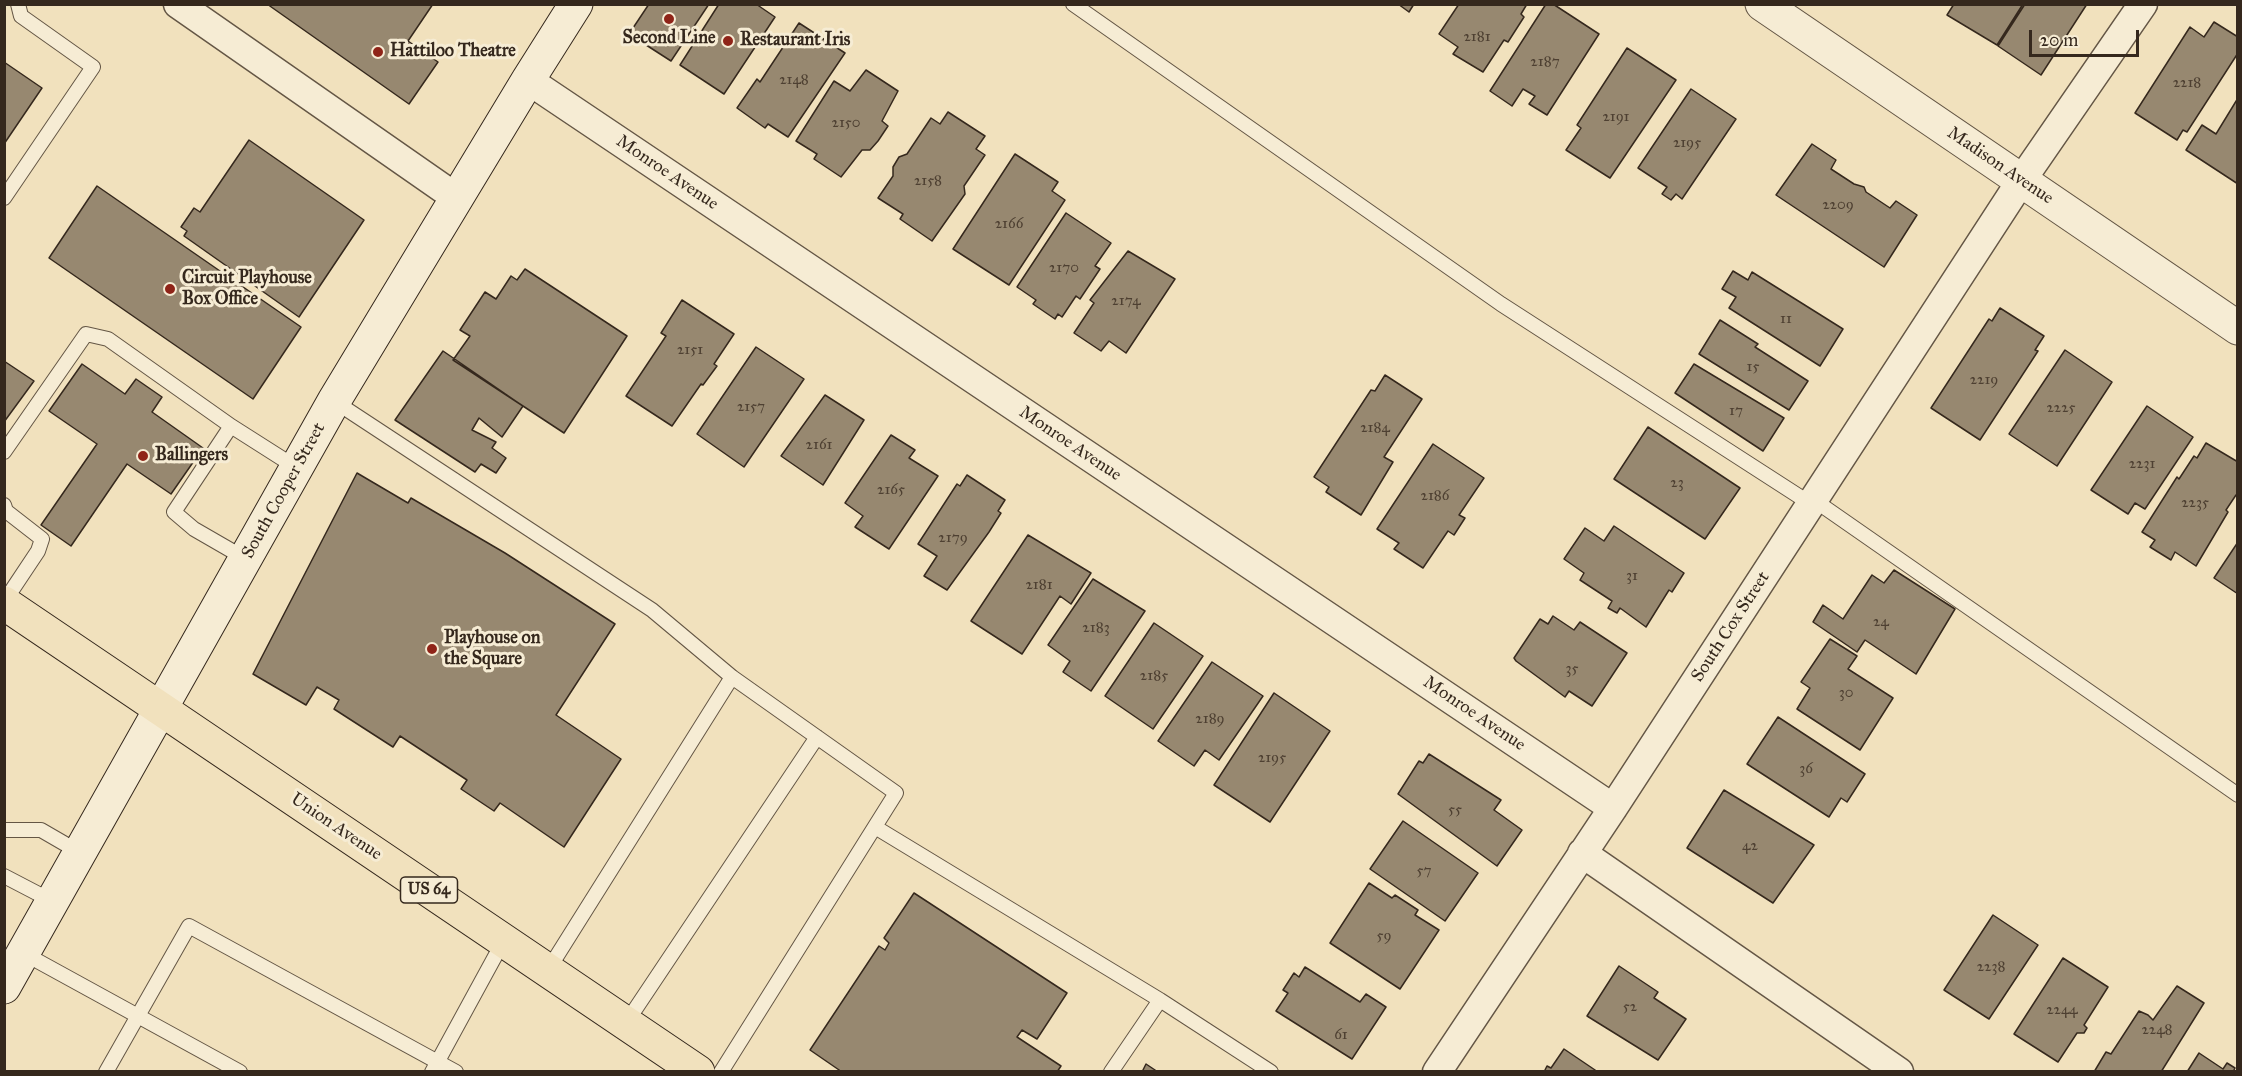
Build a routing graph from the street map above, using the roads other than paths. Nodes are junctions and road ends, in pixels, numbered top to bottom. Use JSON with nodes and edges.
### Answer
{"nodes":[{"id":1,"x":18,"y":4,"type":"edge"},
{"id":2,"x":178,"y":4,"type":"edge"},
{"id":3,"x":1073,"y":4,"type":"edge"},
{"id":4,"x":1762,"y":4,"type":"edge"},
{"id":5,"x":2142,"y":4,"type":"edge"},
{"id":6,"x":568,"y":10,"type":"edge"},
{"id":7,"x":528,"y":80,"type":"junction"},
{"id":8,"x":2021,"y":181,"type":"junction"},
{"id":9,"x":4,"y":198,"type":"edge"},
{"id":10,"x":458,"y":199,"type":"junction"},
{"id":11,"x":2238,"y":328,"type":"edge"},
{"id":12,"x":334,"y":401,"type":"junction"},
{"id":13,"x":231,"y":426,"type":"junction"},
{"id":14,"x":4,"y":452,"type":"edge"},
{"id":15,"x":297,"y":468,"type":"junction"},
{"id":16,"x":1813,"y":502,"type":"junction"},
{"id":17,"x":4,"y":505,"type":"edge"},
{"id":18,"x":246,"y":559,"type":"junction"},
{"id":19,"x":4,"y":602,"type":"edge"},
{"id":20,"x":732,"y":677,"type":"junction"},
{"id":21,"x":159,"y":709,"type":"junction"},
{"id":22,"x":817,"y":737,"type":"junction"},
{"id":23,"x":2238,"y":795,"type":"edge"},
{"id":24,"x":1613,"y":808,"type":"junction"},
{"id":25,"x":875,"y":827,"type":"junction"},
{"id":26,"x":4,"y":830,"type":"edge"},
{"id":27,"x":79,"y":852,"type":"junction"},
{"id":28,"x":1582,"y":853,"type":"junction"},
{"id":29,"x":4,"y":876,"type":"edge"},
{"id":30,"x":52,"y":901,"type":"junction"},
{"id":31,"x":504,"y":940,"type":"junction"},
{"id":32,"x":23,"y":953,"type":"junction"},
{"id":33,"x":548,"y":970,"type":"junction"},
{"id":34,"x":4,"y":987,"type":"edge"},
{"id":35,"x":1160,"y":1000,"type":"junction"},
{"id":36,"x":137,"y":1015,"type":"junction"},
{"id":37,"x":626,"y":1023,"type":"junction"},
{"id":38,"x":435,"y":1066,"type":"edge"},
{"id":39,"x":106,"y":1071,"type":"edge"},
{"id":40,"x":240,"y":1071,"type":"edge"},
{"id":41,"x":456,"y":1071,"type":"edge"},
{"id":42,"x":698,"y":1071,"type":"edge"},
{"id":43,"x":721,"y":1071,"type":"edge"},
{"id":44,"x":1111,"y":1071,"type":"edge"},
{"id":45,"x":1271,"y":1071,"type":"edge"},
{"id":46,"x":1437,"y":1071,"type":"edge"},
{"id":47,"x":1899,"y":1071,"type":"edge"}],
"edges":[{"from":1,"to":9,"type":"lane"},
{"from":2,"to":10,"type":"street"},
{"from":3,"to":16,"type":"lane"},
{"from":4,"to":8,"type":"main road","name":"Madison Avenue"},
{"from":5,"to":8,"type":"street","name":"South Cox Street"},
{"from":6,"to":7,"type":"main road","name":"South Cooper Street"},
{"from":7,"to":10,"type":"main road","name":"South Cooper Street"},
{"from":7,"to":24,"type":"street","name":"Monroe Avenue"},
{"from":8,"to":11,"type":"main road","name":"Madison Avenue"},
{"from":8,"to":16,"type":"street","name":"South Cox Street"},
{"from":10,"to":12,"type":"main road","name":"South Cooper Street"},
{"from":12,"to":15,"type":"main road","name":"South Cooper Street"},
{"from":12,"to":20,"type":"lane"},
{"from":13,"to":14,"type":"lane"},
{"from":13,"to":15,"type":"lane"},
{"from":13,"to":18,"type":"lane"},
{"from":15,"to":18,"type":"main road","name":"South Cooper Street"},
{"from":16,"to":23,"type":"lane"},
{"from":16,"to":24,"type":"street","name":"South Cox Street"},
{"from":17,"to":19,"type":"lane"},
{"from":18,"to":21,"type":"main road","name":"South Cooper Street"},
{"from":19,"to":21,"type":"main road","name":"Union Avenue","number":"US 64"},
{"from":20,"to":22,"type":"lane"},
{"from":20,"to":33,"type":"lane"},
{"from":21,"to":27,"type":"main road","name":"South Cooper Street"},
{"from":21,"to":31,"type":"main road","name":"Union Avenue","number":"US 64"},
{"from":22,"to":25,"type":"lane"},
{"from":22,"to":37,"type":"lane"},
{"from":24,"to":28,"type":"street","name":"South Cox Street"},
{"from":25,"to":35,"type":"lane"},
{"from":25,"to":43,"type":"lane"},
{"from":26,"to":27,"type":"lane"},
{"from":27,"to":30,"type":"main road","name":"South Cooper Street"},
{"from":28,"to":46,"type":"street","name":"South Cox Street"},
{"from":28,"to":47,"type":"street"},
{"from":29,"to":30,"type":"lane"},
{"from":30,"to":32,"type":"main road","name":"South Cooper Street"},
{"from":31,"to":33,"type":"main road","name":"Union Avenue","number":"US 64"},
{"from":31,"to":38,"type":"lane"},
{"from":32,"to":34,"type":"main road","name":"South Cooper Street"},
{"from":32,"to":36,"type":"lane"},
{"from":33,"to":37,"type":"main road","name":"Union Avenue","number":"US 64"},
{"from":35,"to":44,"type":"lane"},
{"from":35,"to":45,"type":"lane"},
{"from":36,"to":38,"type":"lane"},
{"from":36,"to":39,"type":"lane"},
{"from":36,"to":40,"type":"lane"},
{"from":37,"to":42,"type":"main road","name":"Union Avenue","number":"US 64"},
{"from":38,"to":41,"type":"lane"}]}
